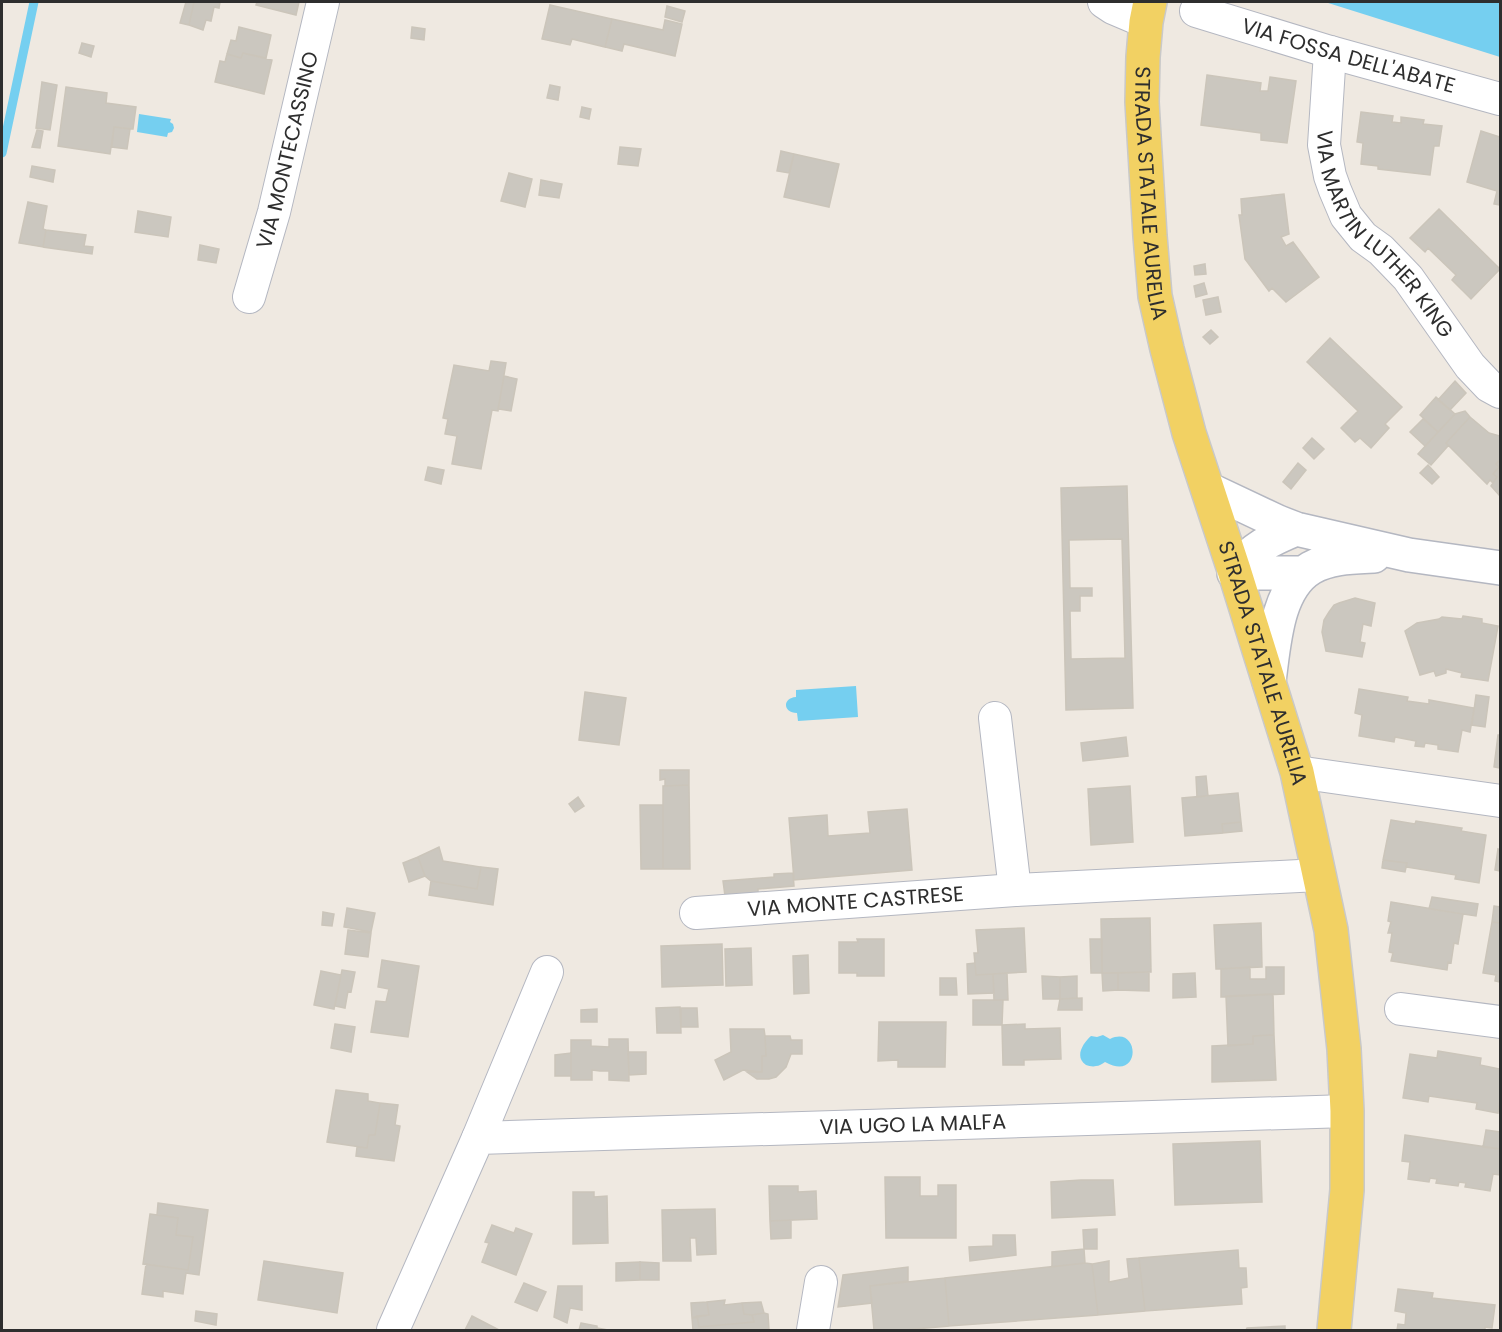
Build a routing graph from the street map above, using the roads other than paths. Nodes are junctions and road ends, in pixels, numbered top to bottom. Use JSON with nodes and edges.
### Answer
{"nodes":[{"id":1,"x":323,"y":2,"type":"edge"},
{"id":2,"x":1104,"y":2,"type":"edge"},
{"id":3,"x":1196,"y":11,"type":"dead end"},
{"id":4,"x":1148,"y":12,"type":"edge"},
{"id":5,"x":1330,"y":52,"type":"junction"},
{"id":6,"x":1500,"y":99,"type":"edge"},
{"id":7,"x":249,"y":297,"type":"dead end"},
{"id":8,"x":1500,"y":392,"type":"edge"},
{"id":9,"x":1208,"y":489,"type":"junction"},
{"id":10,"x":1296,"y":529,"type":"junction"},
{"id":11,"x":1409,"y":555,"type":"junction"},
{"id":12,"x":1500,"y":568,"type":"edge"},
{"id":13,"x":1234,"y":572,"type":"junction"},
{"id":14,"x":1304,"y":573,"type":"junction"},
{"id":15,"x":1269,"y":681,"type":"junction"},
{"id":16,"x":995,"y":718,"type":"dead end"},
{"id":17,"x":1297,"y":772,"type":"junction"},
{"id":18,"x":1500,"y":801,"type":"edge"},
{"id":19,"x":1319,"y":875,"type":"junction"},
{"id":20,"x":1015,"y":890,"type":"junction"},
{"id":21,"x":696,"y":913,"type":"dead end"},
{"id":22,"x":547,"y":972,"type":"dead end"},
{"id":23,"x":1401,"y":1009,"type":"dead end"},
{"id":24,"x":1500,"y":1022,"type":"edge"},
{"id":25,"x":1347,"y":1111,"type":"junction"},
{"id":26,"x":478,"y":1138,"type":"junction"},
{"id":27,"x":821,"y":1282,"type":"dead end"},
{"id":28,"x":393,"y":1330,"type":"edge"},
{"id":29,"x":813,"y":1330,"type":"edge"},
{"id":30,"x":1334,"y":1330,"type":"edge"}],
"edges":[{"from":1,"to":7,"type":"street","name":"VIA MONTECASSINO"},
{"from":2,"to":4,"type":"street"},
{"from":3,"to":5,"type":"street","name":"VIA FOSSA DELL'ABATE"},
{"from":4,"to":9,"type":"main road","name":"STRADA STATALE AURELIA"},
{"from":5,"to":6,"type":"street","name":"VIA FOSSA DELL'ABATE"},
{"from":5,"to":8,"type":"street","name":"VIA MARTIN LUTHER KING"},
{"from":9,"to":10,"type":"street"},
{"from":9,"to":13,"type":"main road","name":"STRADA STATALE AURELIA"},
{"from":10,"to":11,"type":"street"},
{"from":10,"to":13,"type":"street"},
{"from":11,"to":12,"type":"street"},
{"from":11,"to":14,"type":"street"},
{"from":13,"to":14,"type":"street"},
{"from":13,"to":15,"type":"main road","name":"STRADA STATALE AURELIA"},
{"from":14,"to":15,"type":"street"},
{"from":15,"to":17,"type":"main road","name":"STRADA STATALE AURELIA"},
{"from":16,"to":20,"type":"street"},
{"from":17,"to":18,"type":"street"},
{"from":17,"to":19,"type":"main road","name":"STRADA STATALE AURELIA"},
{"from":19,"to":20,"type":"street","name":"VIA MONTE CASTRESE"},
{"from":19,"to":25,"type":"main road","name":"STRADA STATALE AURELIA"},
{"from":20,"to":21,"type":"street","name":"VIA MONTE CASTRESE"},
{"from":22,"to":26,"type":"street"},
{"from":23,"to":24,"type":"street"},
{"from":25,"to":26,"type":"street","name":"VIA UGO LA MALFA"},
{"from":25,"to":30,"type":"main road","name":"STRADA STATALE AURELIA"},
{"from":26,"to":28,"type":"street"},
{"from":27,"to":29,"type":"street"}]}
